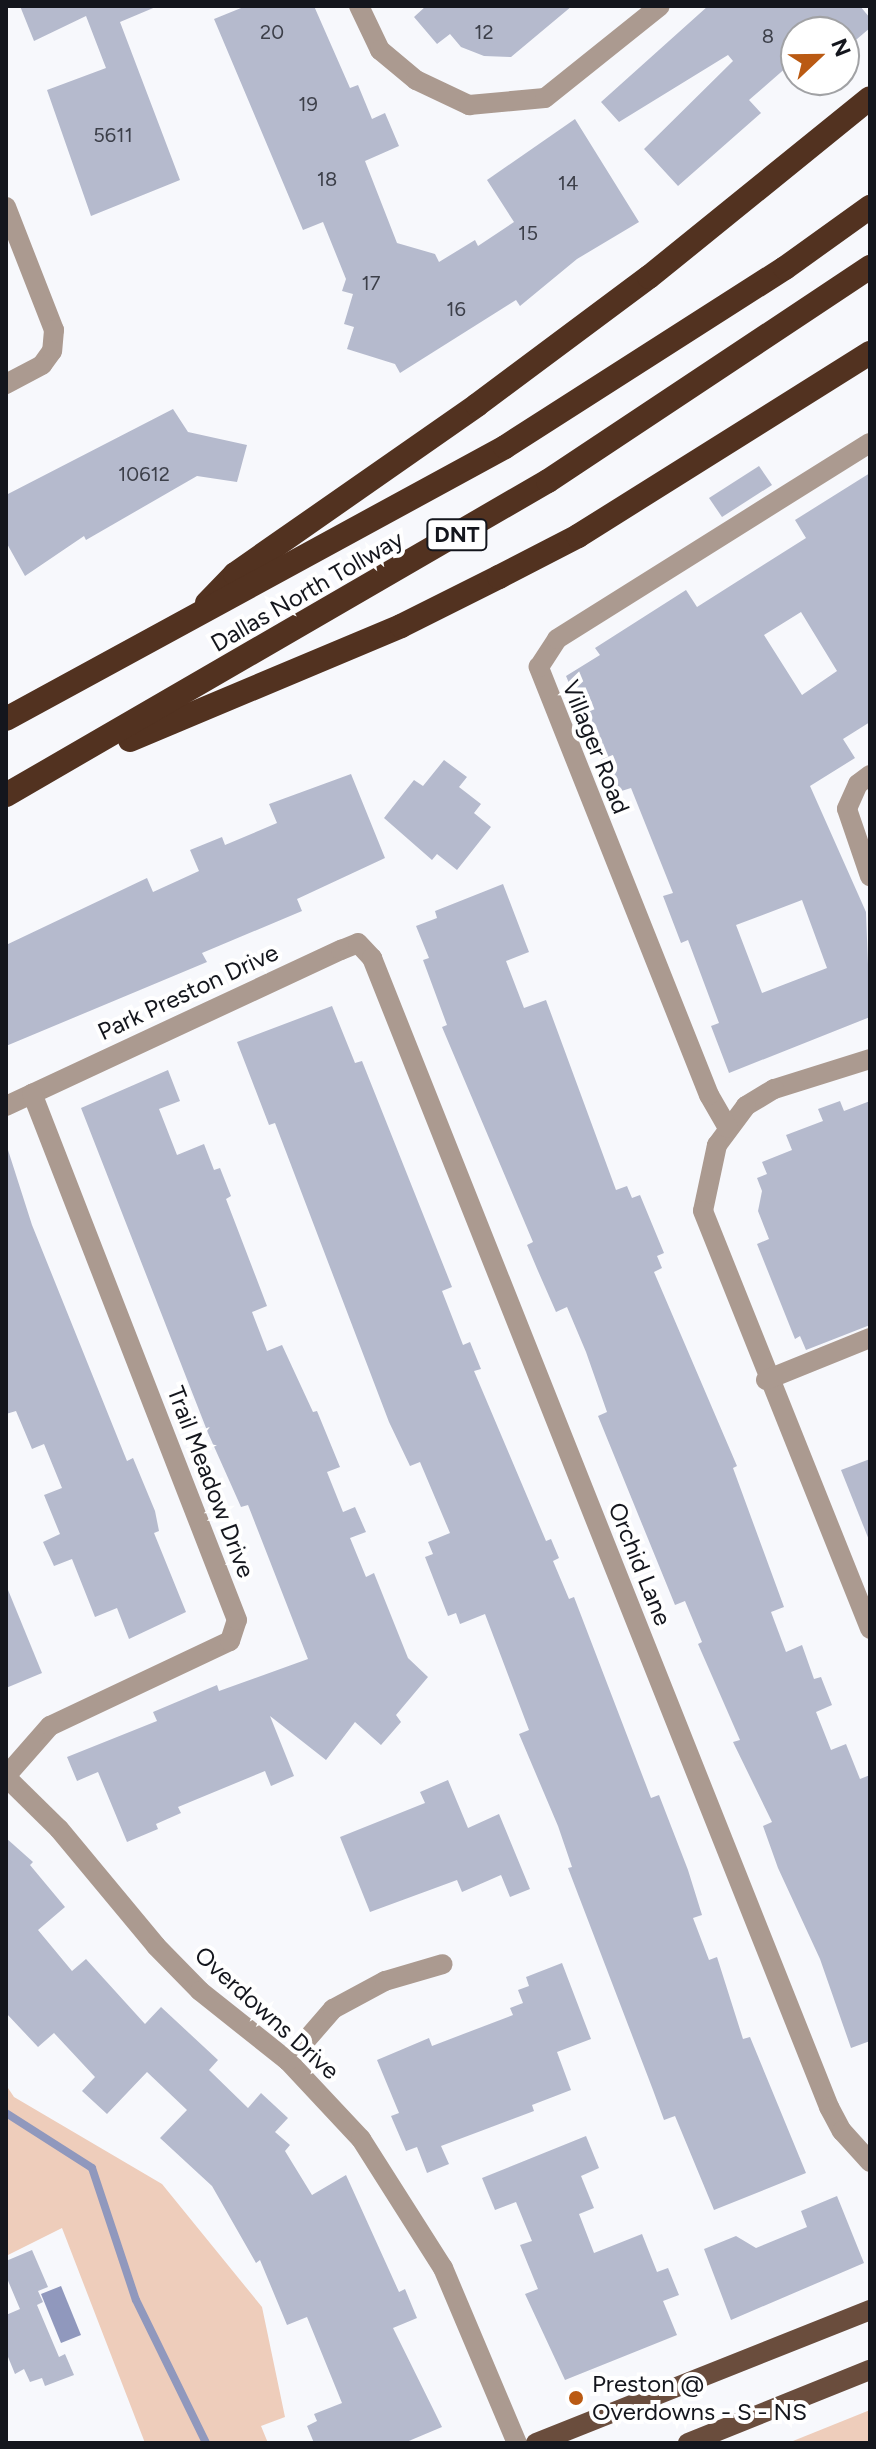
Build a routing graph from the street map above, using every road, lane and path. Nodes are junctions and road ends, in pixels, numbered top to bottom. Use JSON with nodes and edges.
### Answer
{"nodes":[{"id":1,"x":359,"y":6,"type":"edge"},
{"id":2,"x":660,"y":6,"type":"edge"},
{"id":3,"x":870,"y":98,"type":"edge"},
{"id":4,"x":6,"y":207,"type":"edge"},
{"id":5,"x":870,"y":207,"type":"edge"},
{"id":6,"x":870,"y":267,"type":"edge"},
{"id":7,"x":870,"y":353,"type":"edge"},
{"id":8,"x":6,"y":384,"type":"edge"},
{"id":9,"x":870,"y":443,"type":"edge"},
{"id":10,"x":184,"y":626,"type":"junction"},
{"id":11,"x":6,"y":719,"type":"edge"},
{"id":12,"x":870,"y":775,"type":"edge"},
{"id":13,"x":31,"y":782,"type":"junction"},
{"id":14,"x":6,"y":795,"type":"edge"},
{"id":15,"x":870,"y":876,"type":"edge"},
{"id":16,"x":377,"y":976,"type":"joint"},
{"id":17,"x":870,"y":1059,"type":"edge"},
{"id":18,"x":32,"y":1093,"type":"junction"},
{"id":19,"x":6,"y":1106,"type":"edge"},
{"id":20,"x":728,"y":1128,"type":"junction"},
{"id":21,"x":870,"y":1338,"type":"edge"},
{"id":22,"x":766,"y":1380,"type":"junction"},
{"id":23,"x":870,"y":1629,"type":"edge"},
{"id":24,"x":6,"y":1777,"type":"edge"},
{"id":25,"x":443,"y":1964,"type":"dead end"},
{"id":26,"x":288,"y":2061,"type":"junction"},
{"id":27,"x":870,"y":2162,"type":"edge"},
{"id":28,"x":870,"y":2310,"type":"edge"},
{"id":29,"x":870,"y":2370,"type":"edge"},
{"id":30,"x":517,"y":2443,"type":"edge"},
{"id":31,"x":536,"y":2443,"type":"edge"},
{"id":32,"x":688,"y":2443,"type":"edge"}],
"edges":[{"from":1,"to":2,"type":"street"},
{"from":3,"to":10,"type":"highway"},
{"from":4,"to":8,"type":"street"},
{"from":5,"to":10,"type":"highway","name":"Dallas North Tollway","number":"DNT"},
{"from":6,"to":13,"type":"highway","name":"Dallas North Tollway","number":"DNT"},
{"from":7,"to":13,"type":"highway"},
{"from":9,"to":20,"type":"street","name":"Villager Road"},
{"from":10,"to":11,"type":"highway","name":"Dallas North Tollway","number":"DNT"},
{"from":12,"to":15,"type":"street"},
{"from":13,"to":14,"type":"highway","name":"Dallas North Tollway","number":"DNT"},
{"from":16,"to":18,"type":"street","name":"Park Preston Drive"},
{"from":16,"to":27,"type":"street","name":"Orchid Lane"},
{"from":17,"to":20,"type":"street"},
{"from":18,"to":19,"type":"street","name":"Park Preston Drive"},
{"from":18,"to":24,"type":"street","name":"Trail Meadow Drive"},
{"from":20,"to":22,"type":"street"},
{"from":21,"to":22,"type":"street"},
{"from":22,"to":23,"type":"street"},
{"from":24,"to":26,"type":"street","name":"Overdowns Drive"},
{"from":25,"to":26,"type":"street"},
{"from":26,"to":30,"type":"street","name":"Overdowns Drive"},
{"from":28,"to":31,"type":"main road"},
{"from":29,"to":32,"type":"main road"}]}
